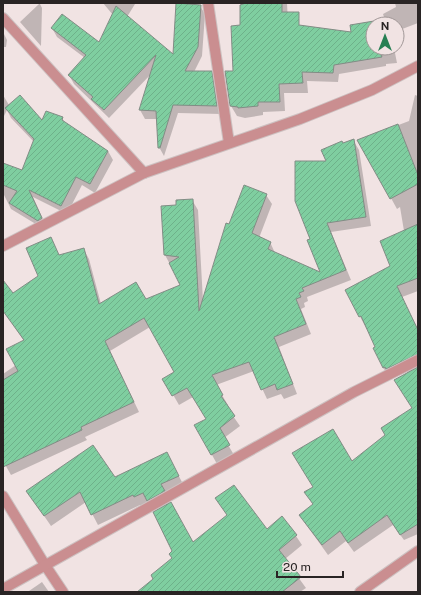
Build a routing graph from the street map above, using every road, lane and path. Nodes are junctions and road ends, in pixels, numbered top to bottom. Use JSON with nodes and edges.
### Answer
{"nodes":[{"id":1,"x":208,"y":3,"type":"edge"},
{"id":2,"x":3,"y":18,"type":"edge"},
{"id":3,"x":418,"y":66,"type":"edge"},
{"id":4,"x":228,"y":143,"type":"junction"},
{"id":5,"x":144,"y":173,"type":"junction"},
{"id":6,"x":3,"y":246,"type":"edge"},
{"id":7,"x":418,"y":360,"type":"edge"},
{"id":8,"x":3,"y":496,"type":"edge"},
{"id":9,"x":418,"y":551,"type":"edge"},
{"id":10,"x":44,"y":566,"type":"junction"},
{"id":11,"x":3,"y":589,"type":"edge"},
{"id":12,"x":63,"y":592,"type":"edge"},
{"id":13,"x":360,"y":592,"type":"edge"}],
"edges":[{"from":1,"to":4,"type":"street"},
{"from":2,"to":5,"type":"street"},
{"from":3,"to":4,"type":"street"},
{"from":4,"to":5,"type":"street"},
{"from":5,"to":6,"type":"street"},
{"from":7,"to":10,"type":"street"},
{"from":8,"to":10,"type":"street"},
{"from":9,"to":13,"type":"street"},
{"from":10,"to":11,"type":"street"},
{"from":10,"to":12,"type":"street"}]}
